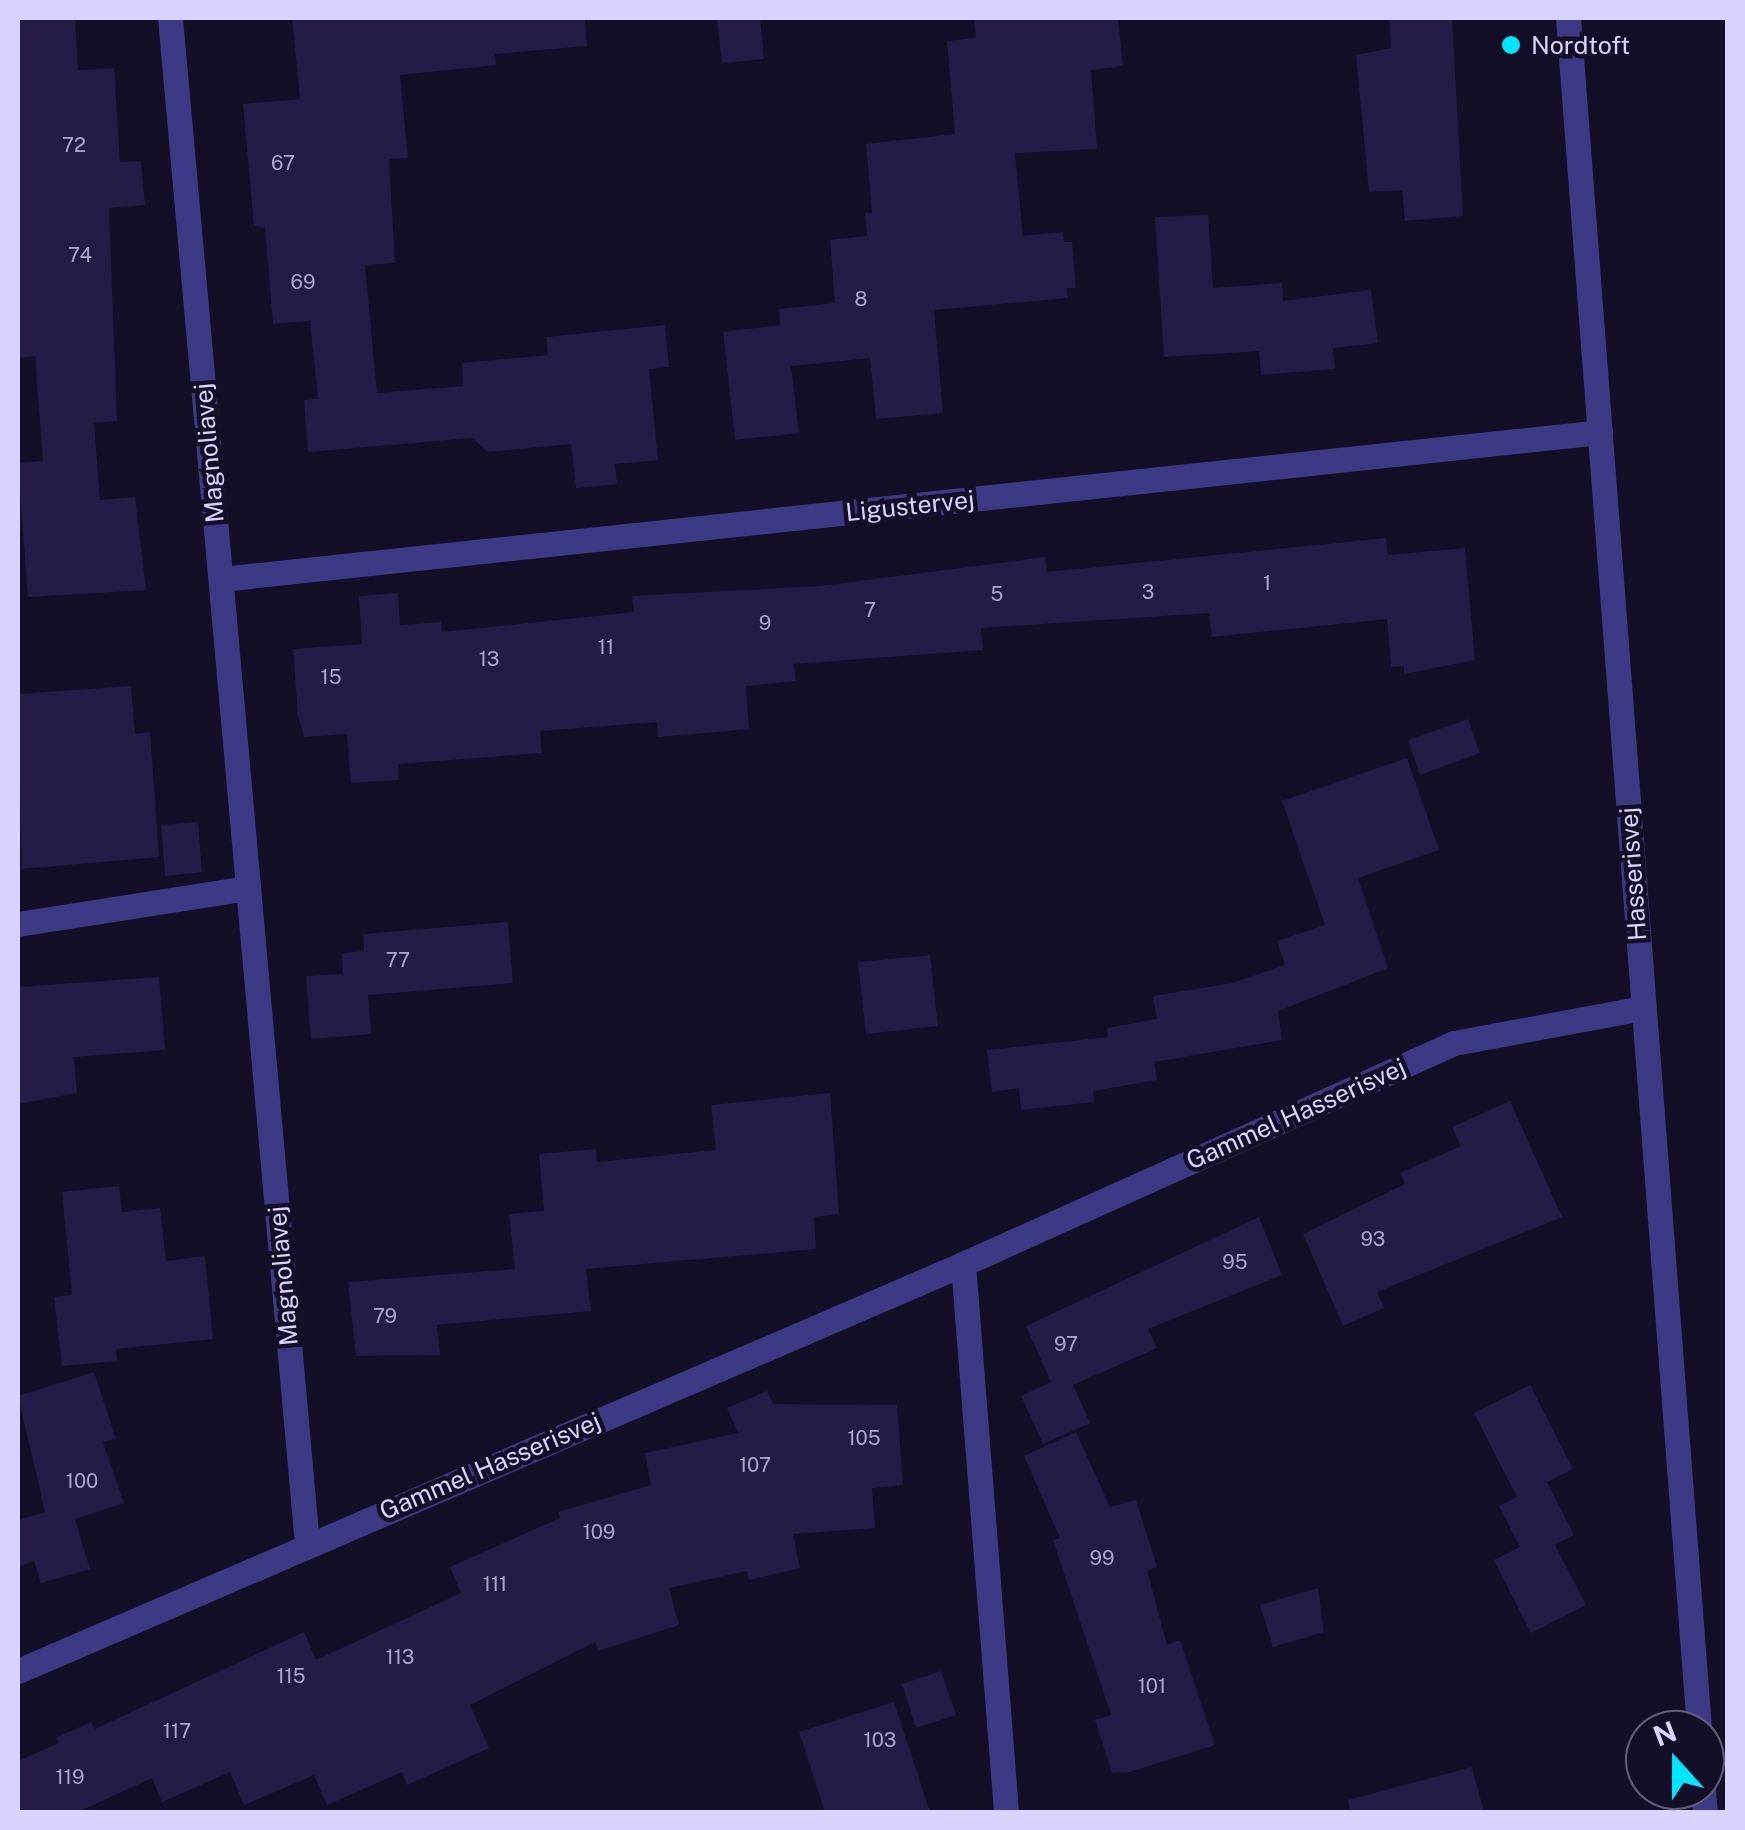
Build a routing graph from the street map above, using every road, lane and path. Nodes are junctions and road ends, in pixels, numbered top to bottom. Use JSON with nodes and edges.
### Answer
{"nodes":[{"id":1,"x":170,"y":18,"type":"edge"},
{"id":2,"x":1568,"y":18,"type":"edge"},
{"id":3,"x":1600,"y":432,"type":"junction"},
{"id":4,"x":220,"y":579,"type":"junction"},
{"id":5,"x":248,"y":888,"type":"junction"},
{"id":6,"x":18,"y":924,"type":"edge"},
{"id":7,"x":1642,"y":1008,"type":"junction"},
{"id":8,"x":963,"y":1264,"type":"junction"},
{"id":9,"x":307,"y":1545,"type":"junction"},
{"id":10,"x":18,"y":1670,"type":"edge"},
{"id":11,"x":1697,"y":1710,"type":"edge"},
{"id":12,"x":1006,"y":1812,"type":"edge"}],
"edges":[{"from":1,"to":4,"type":"street","name":"Magnoliavej"},
{"from":2,"to":3,"type":"street","name":"Hasserisvej"},
{"from":3,"to":4,"type":"street","name":"Ligustervej"},
{"from":3,"to":7,"type":"street","name":"Hasserisvej"},
{"from":4,"to":5,"type":"street","name":"Magnoliavej"},
{"from":5,"to":6,"type":"street"},
{"from":5,"to":9,"type":"street","name":"Magnoliavej"},
{"from":7,"to":8,"type":"street","name":"Gammel Hasserisvej"},
{"from":7,"to":11,"type":"street","name":"Hasserisvej"},
{"from":8,"to":9,"type":"street","name":"Gammel Hasserisvej"},
{"from":8,"to":12,"type":"street"},
{"from":9,"to":10,"type":"street","name":"Gammel Hasserisvej"}]}
